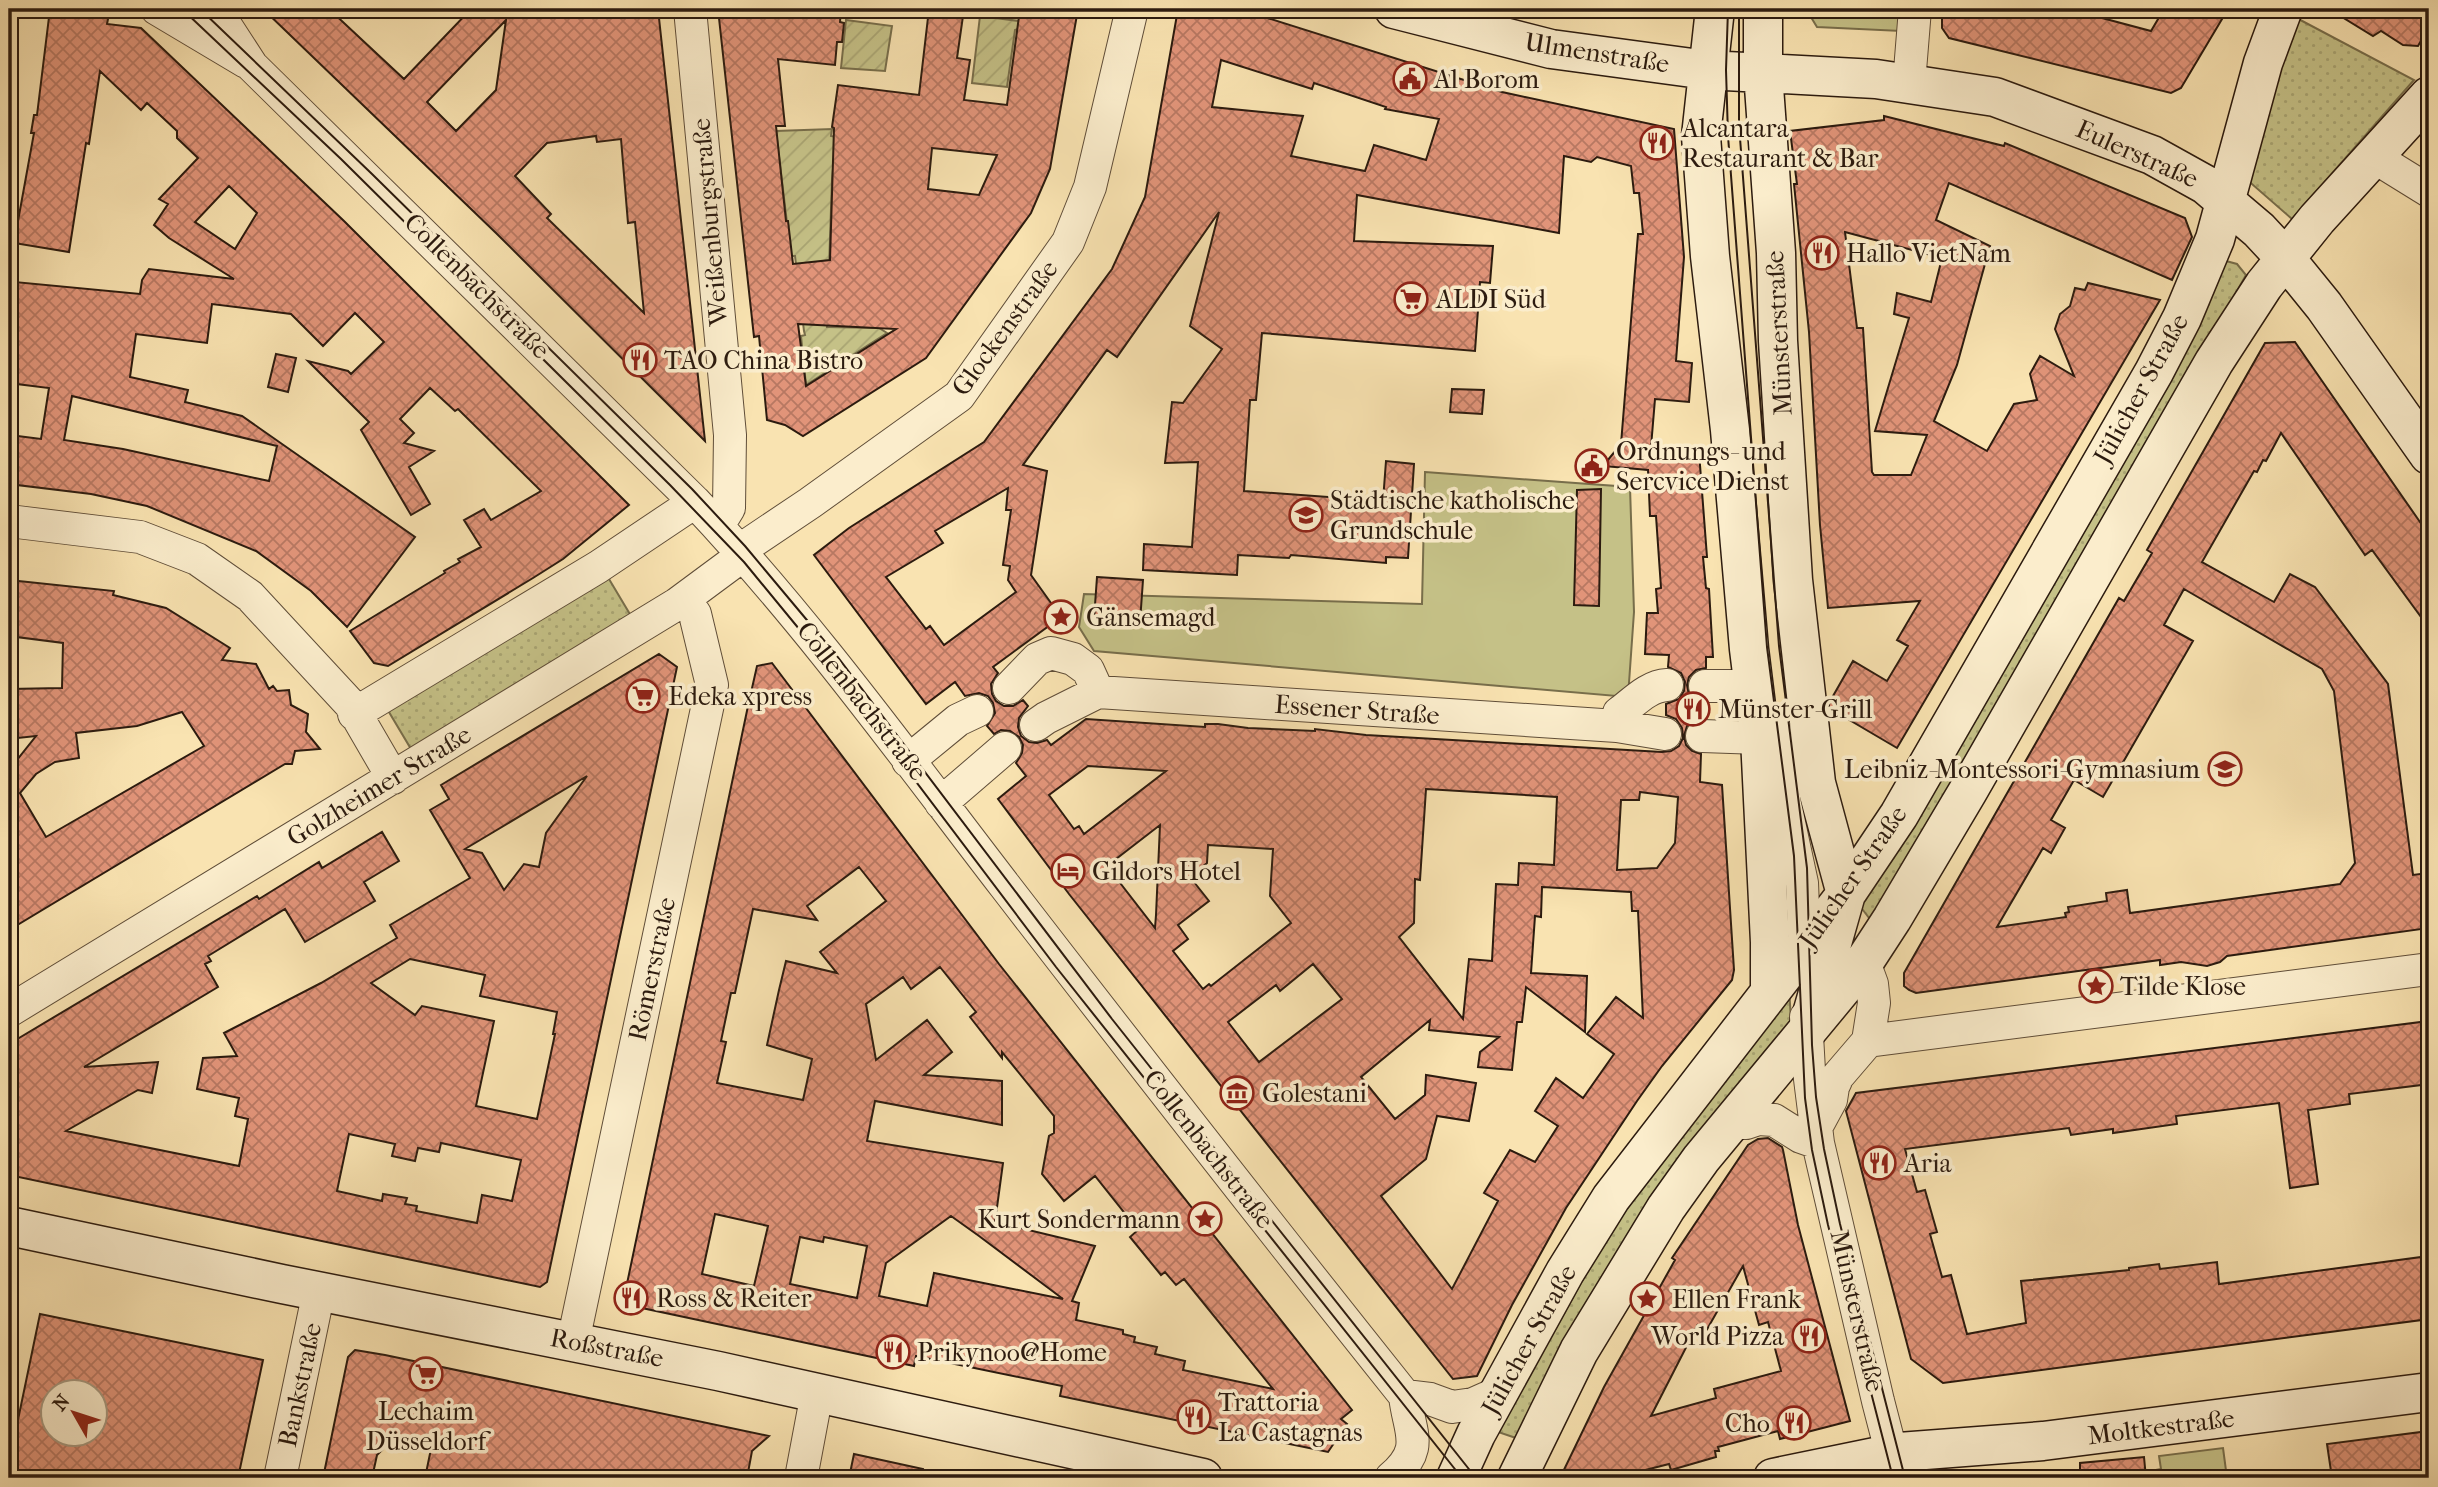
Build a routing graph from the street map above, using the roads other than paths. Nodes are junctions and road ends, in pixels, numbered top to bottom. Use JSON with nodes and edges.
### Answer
{"nodes":[{"id":1,"x":157,"y":9,"type":"edge"},
{"id":2,"x":215,"y":9,"type":"edge"},
{"id":3,"x":690,"y":9,"type":"edge"},
{"id":4,"x":1132,"y":9,"type":"edge"},
{"id":5,"x":1394,"y":9,"type":"edge"},
{"id":6,"x":1715,"y":9,"type":"edge"},
{"id":7,"x":1762,"y":9,"type":"edge"},
{"id":8,"x":1915,"y":9,"type":"edge"},
{"id":9,"x":2283,"y":9,"type":"edge"},
{"id":10,"x":252,"y":65,"type":"junction"},
{"id":11,"x":1707,"y":69,"type":"junction"},
{"id":12,"x":1763,"y":73,"type":"junction"},
{"id":13,"x":1909,"y":83,"type":"junction"},
{"id":14,"x":2429,"y":96,"type":"edge"},
{"id":15,"x":2374,"y":157,"type":"junction"},
{"id":16,"x":2429,"y":191,"type":"edge"},
{"id":17,"x":2224,"y":199,"type":"junction"},
{"id":18,"x":2285,"y":258,"type":"junction"},
{"id":19,"x":730,"y":435,"type":"junction"},
{"id":20,"x":2429,"y":455,"type":"edge"},
{"id":21,"x":695,"y":502,"type":"junction"},
{"id":22,"x":9,"y":521,"type":"edge"},
{"id":23,"x":779,"y":523,"type":"junction"},
{"id":24,"x":718,"y":526,"type":"junction"},
{"id":25,"x":740,"y":550,"type":"junction"},
{"id":26,"x":684,"y":600,"type":"junction"},
{"id":27,"x":1749,"y":649,"type":"junction"},
{"id":28,"x":1667,"y":685,"type":"dead end"},
{"id":29,"x":1705,"y":686,"type":"dead end"},
{"id":30,"x":1755,"y":686,"type":"junction"},
{"id":31,"x":1009,"y":688,"type":"dead end"},
{"id":32,"x":1098,"y":692,"type":"junction"},
{"id":33,"x":977,"y":711,"type":"dead end"},
{"id":34,"x":354,"y":714,"type":"junction"},
{"id":35,"x":1036,"y":725,"type":"dead end"},
{"id":36,"x":1617,"y":726,"type":"junction"},
{"id":37,"x":1665,"y":734,"type":"dead end"},
{"id":38,"x":1702,"y":736,"type":"dead end"},
{"id":39,"x":1760,"y":738,"type":"junction"},
{"id":40,"x":1005,"y":748,"type":"dead end"},
{"id":41,"x":908,"y":761,"type":"junction"},
{"id":42,"x":393,"y":778,"type":"junction"},
{"id":43,"x":1816,"y":783,"type":"junction"},
{"id":44,"x":941,"y":803,"type":"junction"},
{"id":45,"x":1802,"y":883,"type":"junction"},
{"id":46,"x":1846,"y":894,"type":"junction"},
{"id":47,"x":1805,"y":947,"type":"junction"},
{"id":48,"x":1864,"y":962,"type":"junction"},
{"id":49,"x":2429,"y":969,"type":"edge"},
{"id":50,"x":1770,"y":989,"type":"junction"},
{"id":51,"x":9,"y":1011,"type":"edge"},
{"id":52,"x":1807,"y":1033,"type":"junction"},
{"id":53,"x":1868,"y":1041,"type":"junction"},
{"id":54,"x":1731,"y":1123,"type":"junction"},
{"id":55,"x":1817,"y":1136,"type":"junction"},
{"id":56,"x":9,"y":1226,"type":"edge"},
{"id":57,"x":319,"y":1291,"type":"junction"},
{"id":58,"x":573,"y":1342,"type":"junction"},
{"id":59,"x":1500,"y":1392,"type":"junction"},
{"id":60,"x":2429,"y":1392,"type":"edge"},
{"id":61,"x":817,"y":1393,"type":"junction"},
{"id":62,"x":1405,"y":1396,"type":"junction"},
{"id":63,"x":1895,"y":1466,"type":"edge"},
{"id":64,"x":1123,"y":1469,"type":"edge"},
{"id":65,"x":280,"y":1478,"type":"edge"},
{"id":66,"x":801,"y":1478,"type":"edge"},
{"id":67,"x":1203,"y":1478,"type":"edge"},
{"id":68,"x":1391,"y":1478,"type":"edge"},
{"id":69,"x":1456,"y":1478,"type":"edge"},
{"id":70,"x":1517,"y":1478,"type":"edge"},
{"id":71,"x":1773,"y":1478,"type":"edge"}],
"edges":[{"from":1,"to":10,"type":"street","name":"Collenbachstraße"},
{"from":2,"to":10,"type":"street","name":"Collenbachstraße"},
{"from":3,"to":19,"type":"street","name":"Weißenburgstraße"},
{"from":4,"to":23,"type":"street","name":"Glockenstraße"},
{"from":5,"to":11,"type":"main road","name":"Ulmenstraße"},
{"from":6,"to":11,"type":"main road","name":"Münsterstraße"},
{"from":7,"to":12,"type":"main road","name":"Münsterstraße"},
{"from":8,"to":13,"type":"street"},
{"from":9,"to":17,"type":"main road","name":"Jülicher Straße"},
{"from":10,"to":21,"type":"street","name":"Collenbachstraße"},
{"from":11,"to":12,"type":"main road","name":"Ulmenstraße"},
{"from":11,"to":27,"type":"main road","name":"Münsterstraße"},
{"from":12,"to":13,"type":"main road","name":"Eulerstraße"},
{"from":12,"to":43,"type":"main road","name":"Münsterstraße"},
{"from":13,"to":17,"type":"main road","name":"Eulerstraße"},
{"from":14,"to":15,"type":"main road","name":"Jülicher Straße"},
{"from":15,"to":16,"type":"street"},
{"from":15,"to":18,"type":"main road","name":"Jülicher Straße"},
{"from":17,"to":18,"type":"main road","name":"Eulerstraße"},
{"from":17,"to":46,"type":"main road","name":"Jülicher Straße"},
{"from":18,"to":20,"type":"main road","name":"Eulerstraße"},
{"from":18,"to":48,"type":"main road","name":"Jülicher Straße"},
{"from":19,"to":23,"type":"street","name":"Weißenburgstraße"},
{"from":19,"to":24,"type":"street","name":"Weißenburgstraße"},
{"from":21,"to":24,"type":"street","name":"Collenbachstraße"},
{"from":21,"to":34,"type":"street"},
{"from":22,"to":34,"type":"street"},
{"from":23,"to":25,"type":"street","name":"Glockenstraße"},
{"from":24,"to":25,"type":"street","name":"Collenbachstraße"},
{"from":25,"to":26,"type":"street","name":"Golzheimer Straße"},
{"from":25,"to":41,"type":"street","name":"Collenbachstraße"},
{"from":26,"to":42,"type":"street","name":"Golzheimer Straße"},
{"from":26,"to":58,"type":"street","name":"Römerstraße"},
{"from":27,"to":30,"type":"main road","name":"Münsterstraße"},
{"from":27,"to":45,"type":"street","name":"Münsterstraße"},
{"from":28,"to":36,"type":"street"},
{"from":29,"to":30,"type":"street"},
{"from":30,"to":39,"type":"main road","name":"Münsterstraße"},
{"from":31,"to":32,"type":"street"},
{"from":32,"to":35,"type":"street"},
{"from":32,"to":36,"type":"street","name":"Essener Straße"},
{"from":33,"to":41,"type":"street"},
{"from":34,"to":42,"type":"street"},
{"from":36,"to":37,"type":"street","name":"Essener Straße"},
{"from":38,"to":39,"type":"street"},
{"from":39,"to":50,"type":"main road","name":"Münsterstraße"},
{"from":40,"to":44,"type":"street"},
{"from":41,"to":44,"type":"street","name":"Collenbachstraße"},
{"from":42,"to":51,"type":"street","name":"Golzheimer Straße"},
{"from":43,"to":45,"type":"street","name":"Münsterstraße"},
{"from":43,"to":46,"type":"main road","name":"Münsterstraße"},
{"from":44,"to":62,"type":"street","name":"Collenbachstraße"},
{"from":45,"to":47,"type":"street","name":"Münsterstraße"},
{"from":46,"to":47,"type":"main road","name":"Jülicher Straße"},
{"from":46,"to":52,"type":"main road","name":"Münsterstraße"},
{"from":47,"to":50,"type":"main road","name":"Jülicher Straße"},
{"from":47,"to":52,"type":"street","name":"Münsterstraße"},
{"from":48,"to":52,"type":"main road","name":"Jülicher Straße"},
{"from":48,"to":53,"type":"street"},
{"from":49,"to":53,"type":"street"},
{"from":50,"to":59,"type":"main road","name":"Jülicher Straße"},
{"from":52,"to":54,"type":"main road","name":"Jülicher Straße"},
{"from":52,"to":55,"type":"street","name":"Münsterstraße"},
{"from":53,"to":55,"type":"street"},
{"from":54,"to":55,"type":"street"},
{"from":54,"to":70,"type":"main road","name":"Jülicher Straße"},
{"from":55,"to":63,"type":"street","name":"Münsterstraße"},
{"from":56,"to":57,"type":"main road","name":"Roßstraße"},
{"from":57,"to":58,"type":"main road","name":"Roßstraße"},
{"from":57,"to":65,"type":"street","name":"Bankstraße"},
{"from":58,"to":61,"type":"main road","name":"Roßstraße"},
{"from":59,"to":62,"type":"street"},
{"from":59,"to":69,"type":"main road","name":"Jülicher Straße"},
{"from":60,"to":63,"type":"main road","name":"Moltkestraße"},
{"from":61,"to":64,"type":"main road","name":"Roßstraße"},
{"from":61,"to":66,"type":"street"},
{"from":62,"to":68,"type":"street","name":"Collenbachstraße"},
{"from":63,"to":71,"type":"main road"},
{"from":64,"to":67,"type":"main road","name":"Roßstraße"}]}
